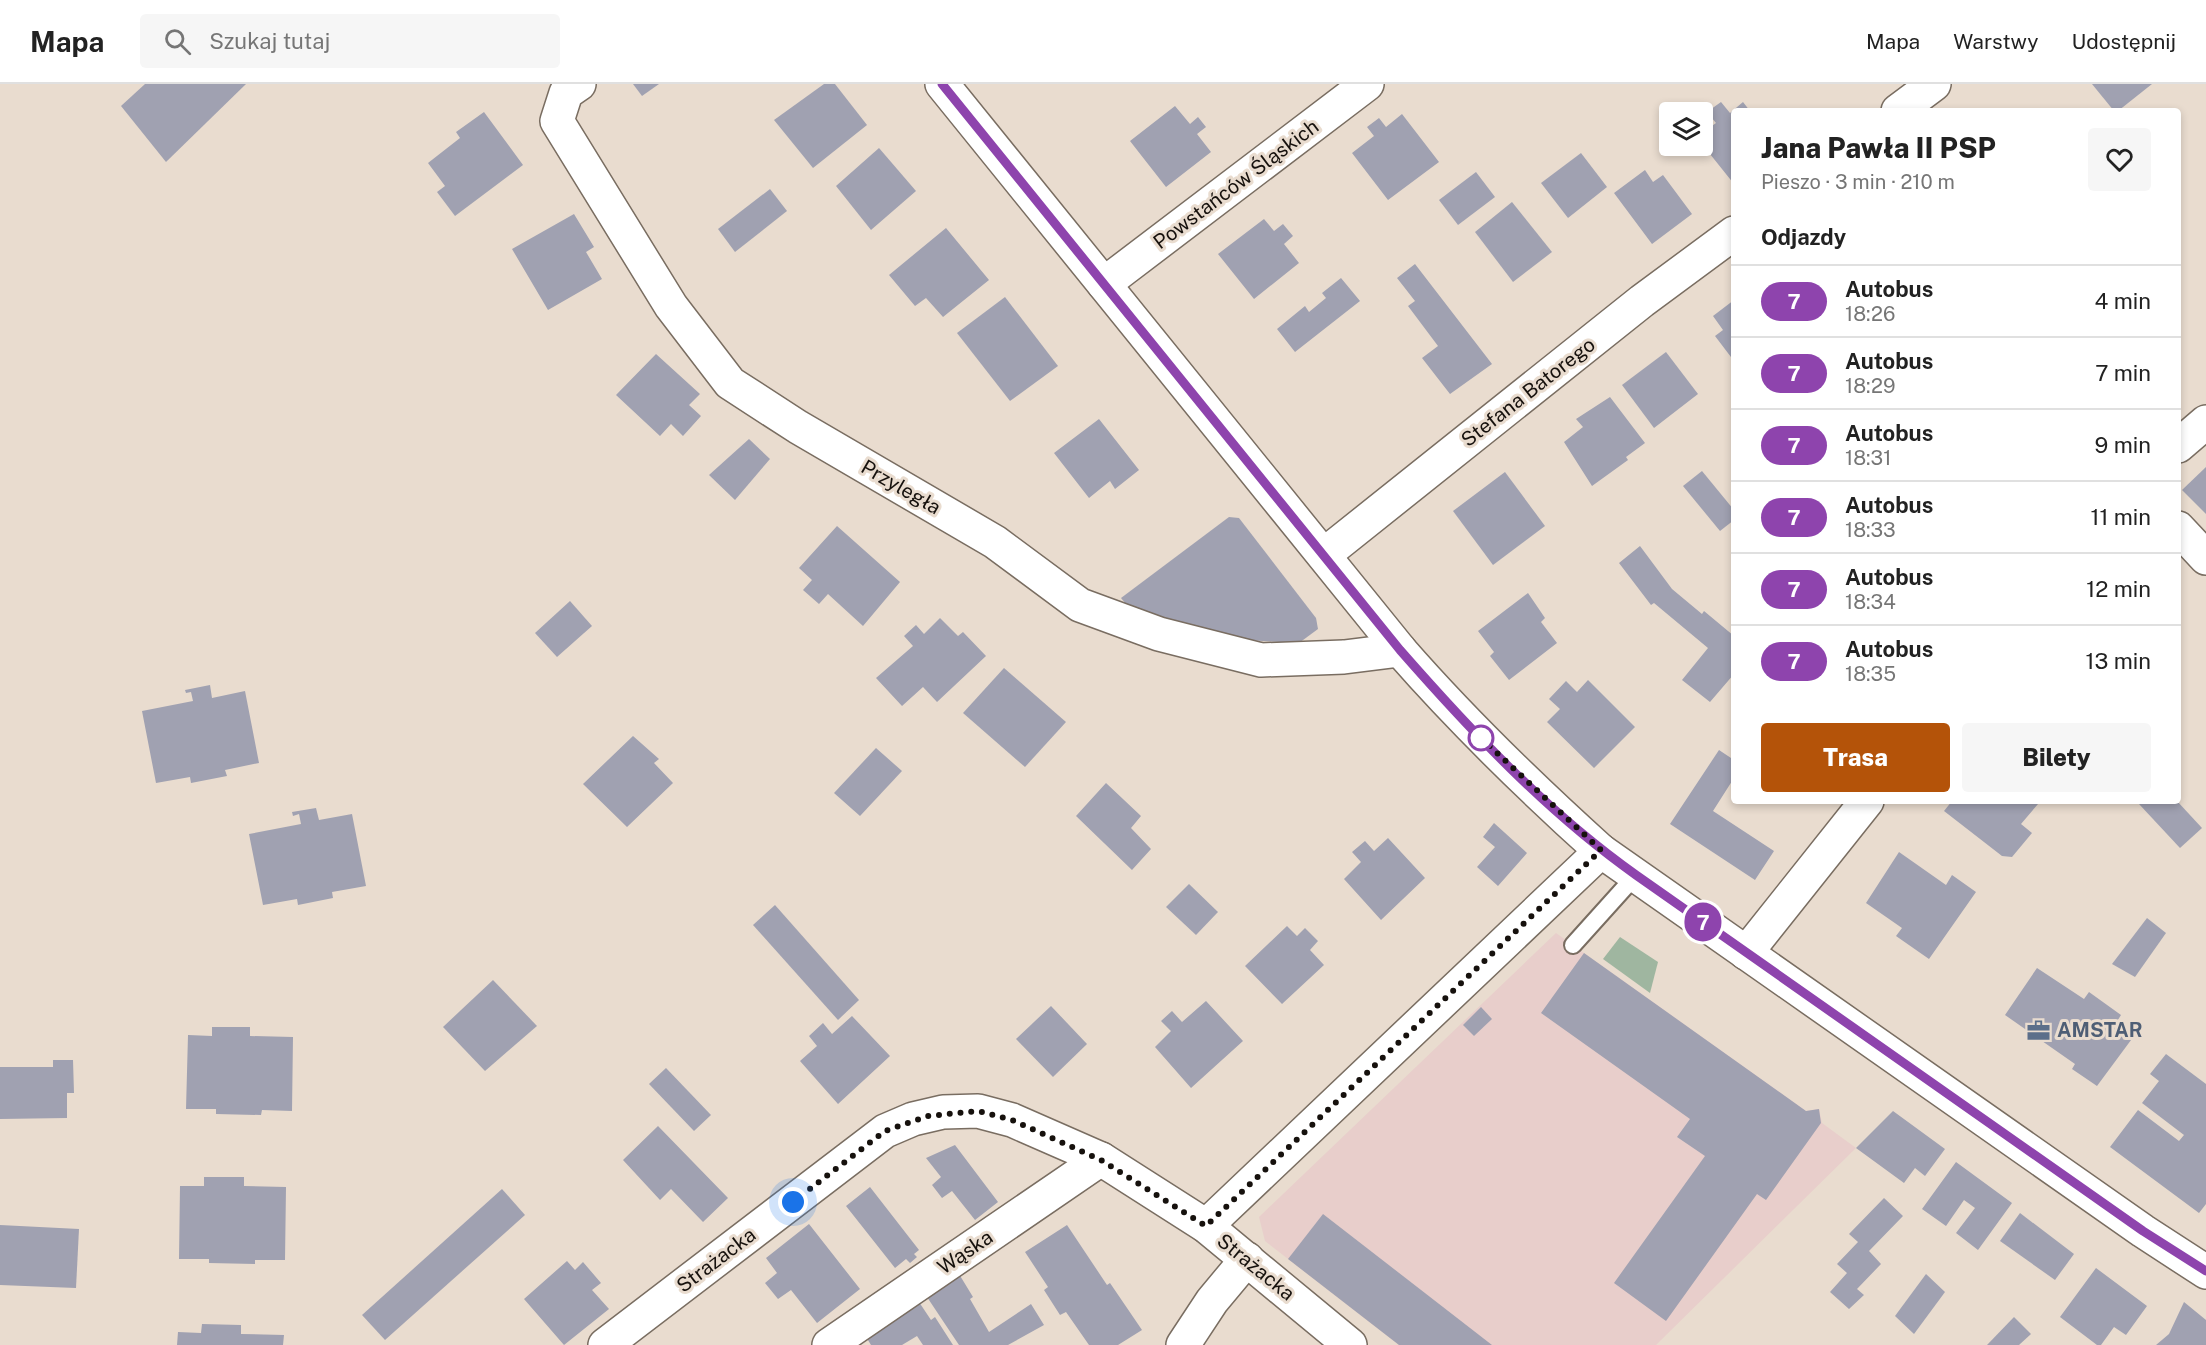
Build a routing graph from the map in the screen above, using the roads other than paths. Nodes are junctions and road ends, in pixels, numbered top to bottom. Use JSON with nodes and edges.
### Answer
{"nodes":[{"id":1,"x":942,"y":84,"type":"edge"},
{"id":2,"x":1367,"y":84,"type":"edge"},
{"id":3,"x":1934,"y":84,"type":"edge"},
{"id":4,"x":568,"y":87,"type":"edge"},
{"id":5,"x":1902,"y":108,"type":"edge"},
{"id":6,"x":1731,"y":235,"type":"edge"},
{"id":7,"x":1104,"y":284,"type":"junction"},
{"id":8,"x":2206,"y":422,"type":"edge"},
{"id":9,"x":2181,"y":443,"type":"edge"},
{"id":10,"x":2181,"y":531,"type":"edge"},
{"id":11,"x":1325,"y":554,"type":"junction"},
{"id":12,"x":2206,"y":558,"type":"edge"},
{"id":13,"x":1400,"y":650,"type":"junction"},
{"id":14,"x":1865,"y":804,"type":"edge"},
{"id":15,"x":1601,"y":850,"type":"junction"},
{"id":16,"x":1636,"y":875,"type":"junction"},
{"id":17,"x":1573,"y":945,"type":"dead end"},
{"id":18,"x":1746,"y":953,"type":"junction"},
{"id":19,"x":1101,"y":1160,"type":"junction"},
{"id":20,"x":1206,"y":1226,"type":"junction"},
{"id":21,"x":1247,"y":1259,"type":"junction"},
{"id":22,"x":2206,"y":1272,"type":"edge"},
{"id":23,"x":605,"y":1345,"type":"edge"},
{"id":24,"x":829,"y":1345,"type":"edge"},
{"id":25,"x":1183,"y":1345,"type":"edge"},
{"id":26,"x":1350,"y":1345,"type":"edge"}],
"edges":[{"from":1,"to":7,"type":"street"},
{"from":2,"to":7,"type":"street","name":"Powstańców Śląskich"},
{"from":3,"to":5,"type":"street"},
{"from":4,"to":13,"type":"street","name":"Przyległa"},
{"from":6,"to":11,"type":"street","name":"Stefana Batorego"},
{"from":7,"to":11,"type":"street"},
{"from":8,"to":9,"type":"street"},
{"from":10,"to":12,"type":"street"},
{"from":11,"to":13,"type":"street"},
{"from":13,"to":15,"type":"street"},
{"from":14,"to":18,"type":"street"},
{"from":15,"to":16,"type":"street"},
{"from":15,"to":20,"type":"street"},
{"from":16,"to":17,"type":"lane"},
{"from":16,"to":18,"type":"street"},
{"from":18,"to":22,"type":"street"},
{"from":19,"to":20,"type":"street","name":"Strażacka"},
{"from":19,"to":23,"type":"street","name":"Strażacka"},
{"from":19,"to":24,"type":"street","name":"Wąska"},
{"from":20,"to":21,"type":"street","name":"Strażacka"},
{"from":21,"to":25,"type":"street"},
{"from":21,"to":26,"type":"street","name":"Strażacka"}]}
